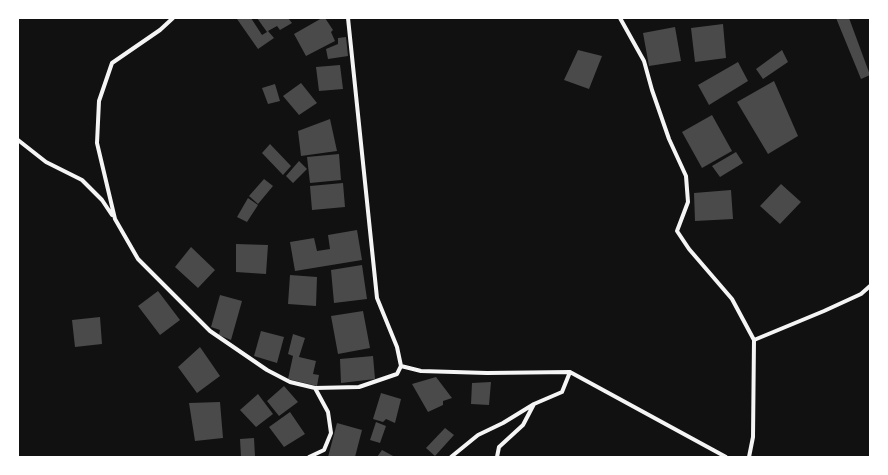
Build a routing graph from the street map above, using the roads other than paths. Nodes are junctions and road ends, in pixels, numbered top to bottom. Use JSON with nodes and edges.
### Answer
{"nodes":[{"id":1,"x":173,"y":18,"type":"edge"},
{"id":2,"x":348,"y":18,"type":"edge"},
{"id":3,"x":620,"y":18,"type":"edge"},
{"id":4,"x":18,"y":140,"type":"edge"},
{"id":5,"x":115,"y":219,"type":"junction"},
{"id":6,"x":870,"y":286,"type":"edge"},
{"id":7,"x":754,"y":340,"type":"junction"},
{"id":8,"x":401,"y":366,"type":"junction"},
{"id":9,"x":570,"y":372,"type":"junction"},
{"id":10,"x":316,"y":388,"type":"junction"},
{"id":11,"x":534,"y":404,"type":"junction"},
{"id":12,"x":310,"y":457,"type":"edge"},
{"id":13,"x":451,"y":457,"type":"edge"},
{"id":14,"x":497,"y":457,"type":"edge"},
{"id":15,"x":726,"y":457,"type":"edge"},
{"id":16,"x":749,"y":457,"type":"edge"}],
"edges":[{"from":1,"to":5,"type":"street"},
{"from":2,"to":8,"type":"street"},
{"from":3,"to":7,"type":"street"},
{"from":4,"to":5,"type":"street"},
{"from":5,"to":10,"type":"street"},
{"from":6,"to":7,"type":"street"},
{"from":7,"to":16,"type":"street"},
{"from":8,"to":9,"type":"street"},
{"from":8,"to":10,"type":"street"},
{"from":9,"to":11,"type":"street"},
{"from":9,"to":15,"type":"street"},
{"from":10,"to":12,"type":"street"},
{"from":11,"to":13,"type":"street"},
{"from":11,"to":14,"type":"street"}]}
